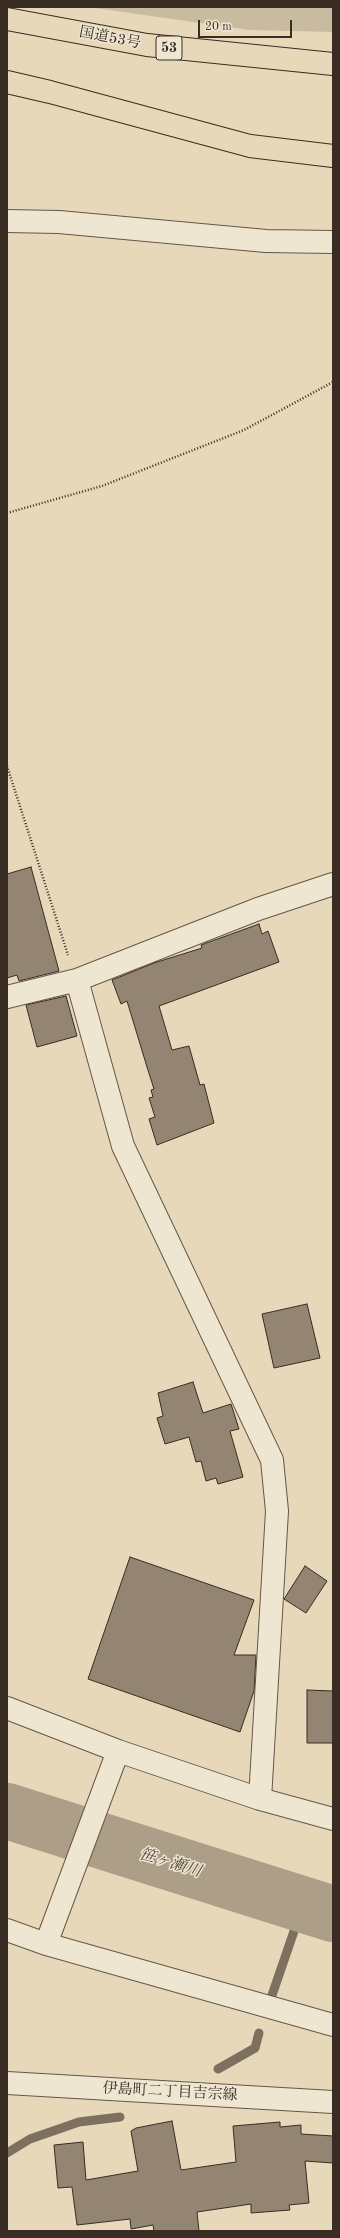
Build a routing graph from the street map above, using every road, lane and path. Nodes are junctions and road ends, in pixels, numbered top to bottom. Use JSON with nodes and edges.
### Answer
{"nodes":[{"id":1,"x":7,"y":19,"type":"edge"},
{"id":2,"x":333,"y":64,"type":"edge"},
{"id":3,"x":7,"y":82,"type":"edge"},
{"id":4,"x":333,"y":156,"type":"edge"},
{"id":5,"x":7,"y":220,"type":"edge"},
{"id":6,"x":333,"y":242,"type":"edge"},
{"id":7,"x":333,"y":382,"type":"edge"},
{"id":8,"x":7,"y":513,"type":"edge"},
{"id":9,"x":7,"y":766,"type":"edge"},
{"id":10,"x":333,"y":884,"type":"edge"},
{"id":11,"x":77,"y":980,"type":"junction"},
{"id":12,"x":7,"y":997,"type":"edge"},
{"id":13,"x":7,"y":1708,"type":"edge"},
{"id":14,"x":115,"y":1758,"type":"junction"},
{"id":15,"x":260,"y":1799,"type":"junction"},
{"id":16,"x":333,"y":1819,"type":"edge"},
{"id":17,"x":7,"y":1930,"type":"edge"},
{"id":18,"x":46,"y":1944,"type":"junction"},
{"id":19,"x":333,"y":2025,"type":"edge"},
{"id":20,"x":7,"y":2083,"type":"edge"},
{"id":21,"x":333,"y":2102,"type":"edge"}],
"edges":[{"from":1,"to":2,"type":"highway","name":"国道53号","number":"53"},
{"from":3,"to":4,"type":"highway"},
{"from":5,"to":6,"type":"street"},
{"from":7,"to":8,"type":"path"},
{"from":9,"to":11,"type":"path"},
{"from":10,"to":11,"type":"street"},
{"from":11,"to":12,"type":"street"},
{"from":11,"to":15,"type":"street"},
{"from":13,"to":14,"type":"street"},
{"from":14,"to":15,"type":"street"},
{"from":14,"to":18,"type":"street"},
{"from":15,"to":16,"type":"street"},
{"from":17,"to":18,"type":"street"},
{"from":18,"to":19,"type":"street"},
{"from":20,"to":21,"type":"street","name":"伊島町二丁目吉宗線"}]}
